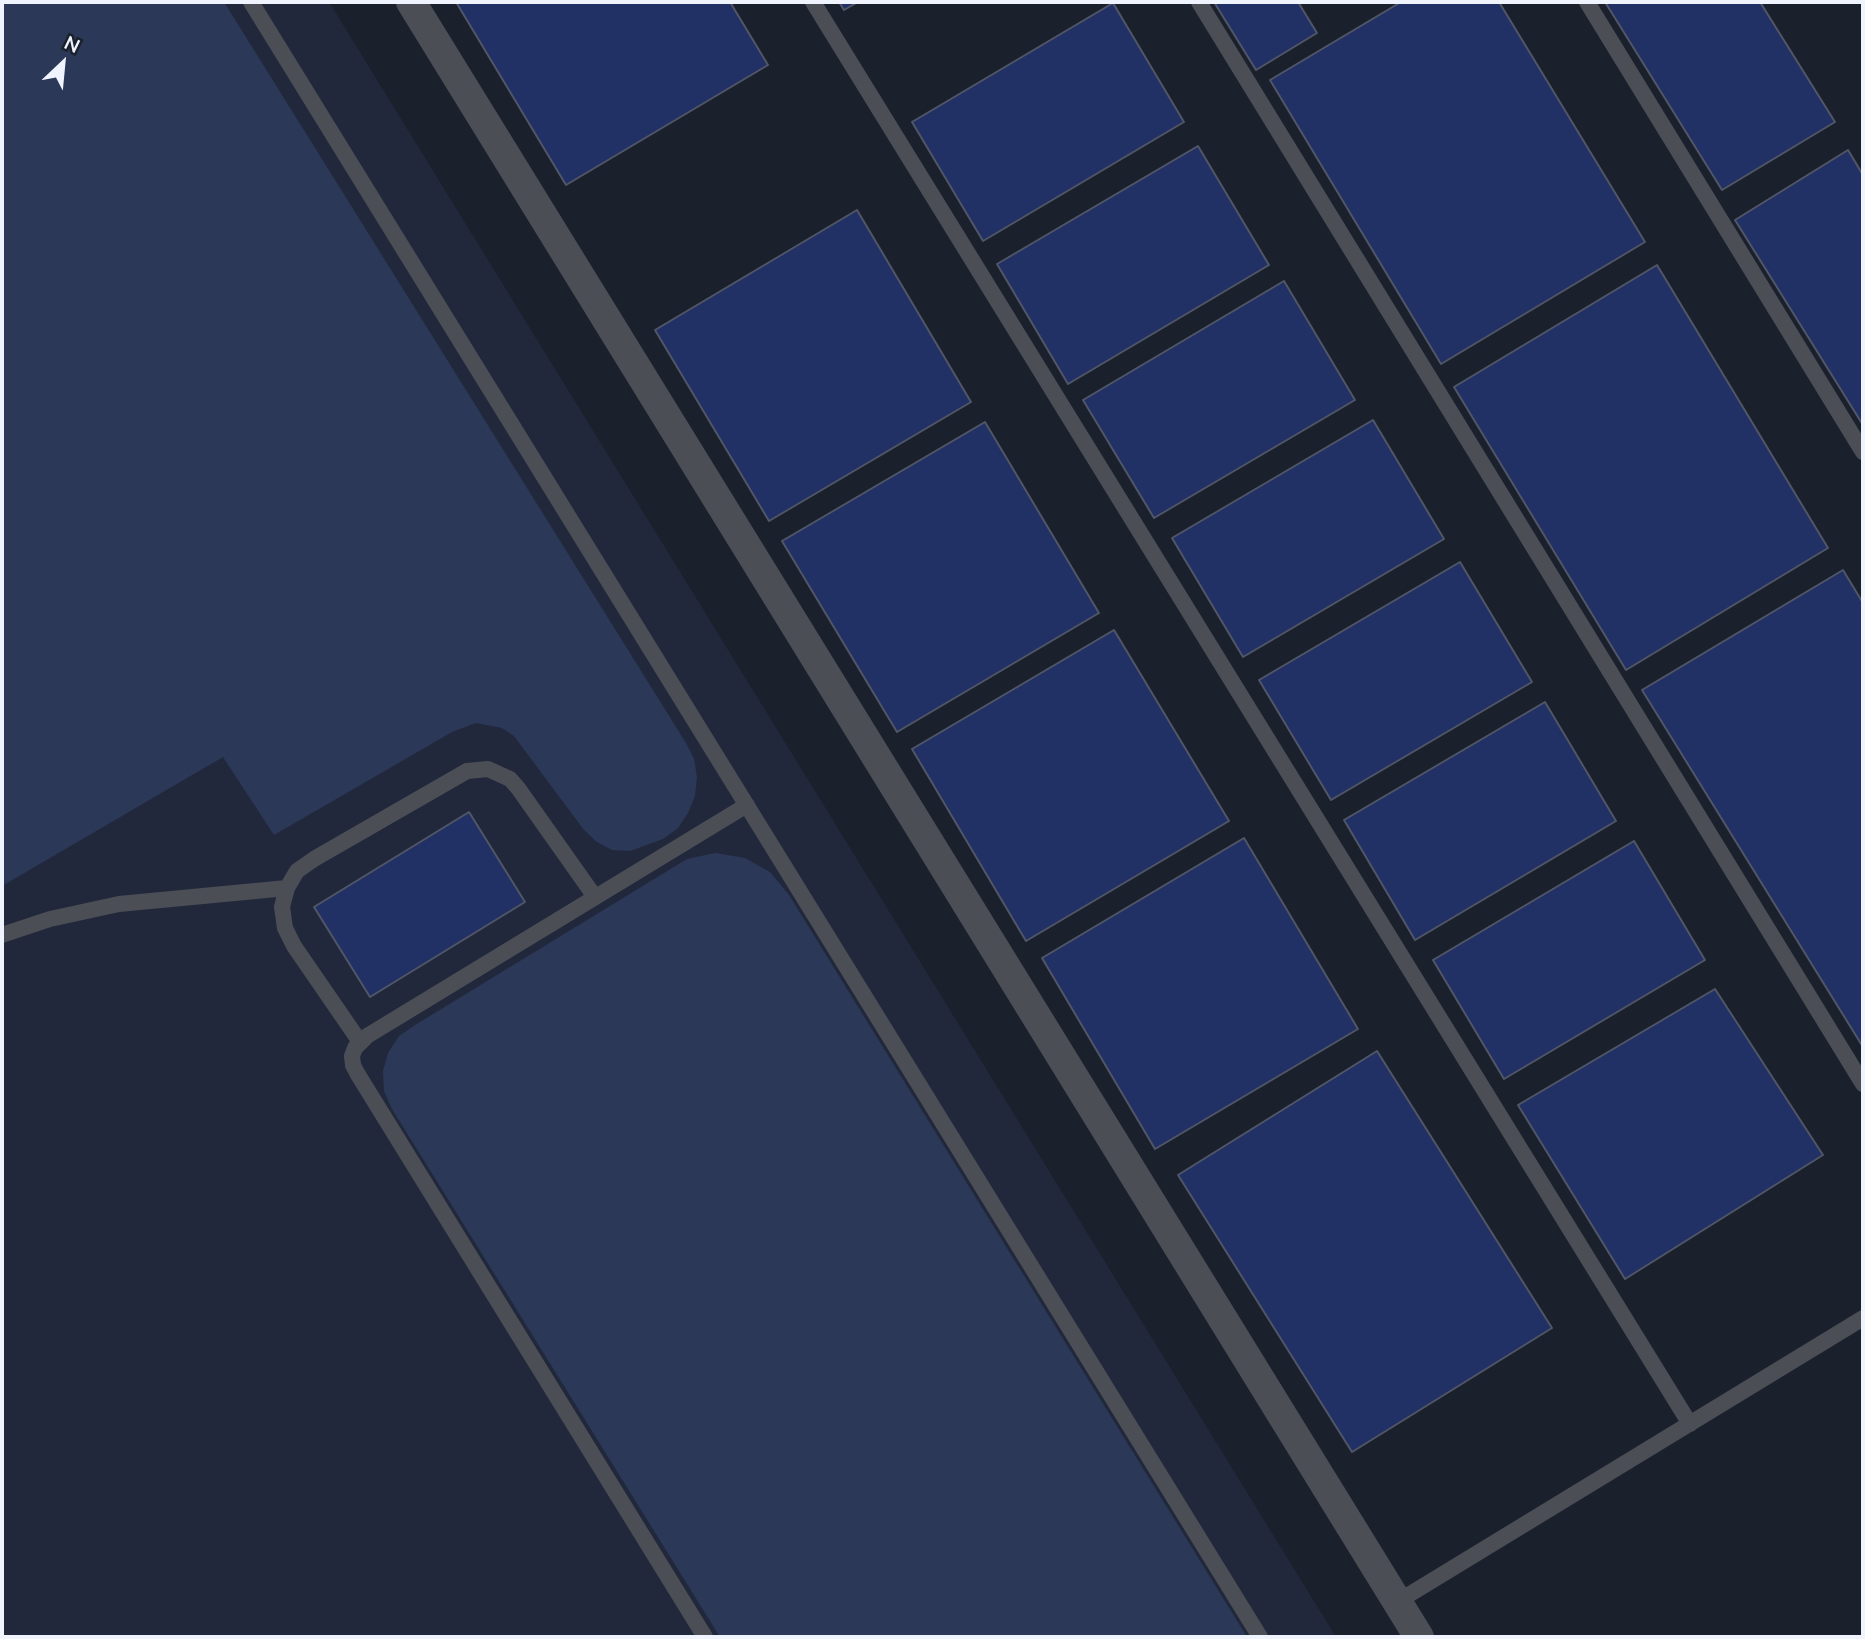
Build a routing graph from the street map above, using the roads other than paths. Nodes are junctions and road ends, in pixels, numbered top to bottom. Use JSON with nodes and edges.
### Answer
{"nodes":[{"id":1,"x":251,"y":2,"type":"edge"},
{"id":2,"x":411,"y":2,"type":"edge"},
{"id":3,"x":813,"y":2,"type":"edge"},
{"id":4,"x":1199,"y":2,"type":"edge"},
{"id":5,"x":1587,"y":2,"type":"edge"},
{"id":6,"x":1863,"y":452,"type":"edge"},
{"id":7,"x":747,"y":805,"type":"junction"},
{"id":8,"x":287,"y":888,"type":"junction"},
{"id":9,"x":595,"y":897,"type":"junction"},
{"id":10,"x":2,"y":935,"type":"edge"},
{"id":11,"x":360,"y":1042,"type":"junction"},
{"id":12,"x":1863,"y":1084,"type":"edge"},
{"id":13,"x":1863,"y":1318,"type":"edge"},
{"id":14,"x":1690,"y":1424,"type":"junction"},
{"id":15,"x":1397,"y":1602,"type":"junction"},
{"id":16,"x":705,"y":1637,"type":"edge"},
{"id":17,"x":1260,"y":1637,"type":"edge"},
{"id":18,"x":1419,"y":1637,"type":"edge"}],
"edges":[{"from":1,"to":7,"type":"lane"},
{"from":2,"to":15,"type":"street"},
{"from":3,"to":14,"type":"lane"},
{"from":4,"to":12,"type":"lane"},
{"from":5,"to":6,"type":"lane"},
{"from":7,"to":9,"type":"lane"},
{"from":7,"to":17,"type":"lane"},
{"from":8,"to":9,"type":"lane"},
{"from":8,"to":10,"type":"lane"},
{"from":8,"to":11,"type":"lane"},
{"from":9,"to":11,"type":"lane"},
{"from":11,"to":16,"type":"lane"},
{"from":13,"to":14,"type":"lane"},
{"from":14,"to":15,"type":"lane"},
{"from":15,"to":18,"type":"street"}]}
